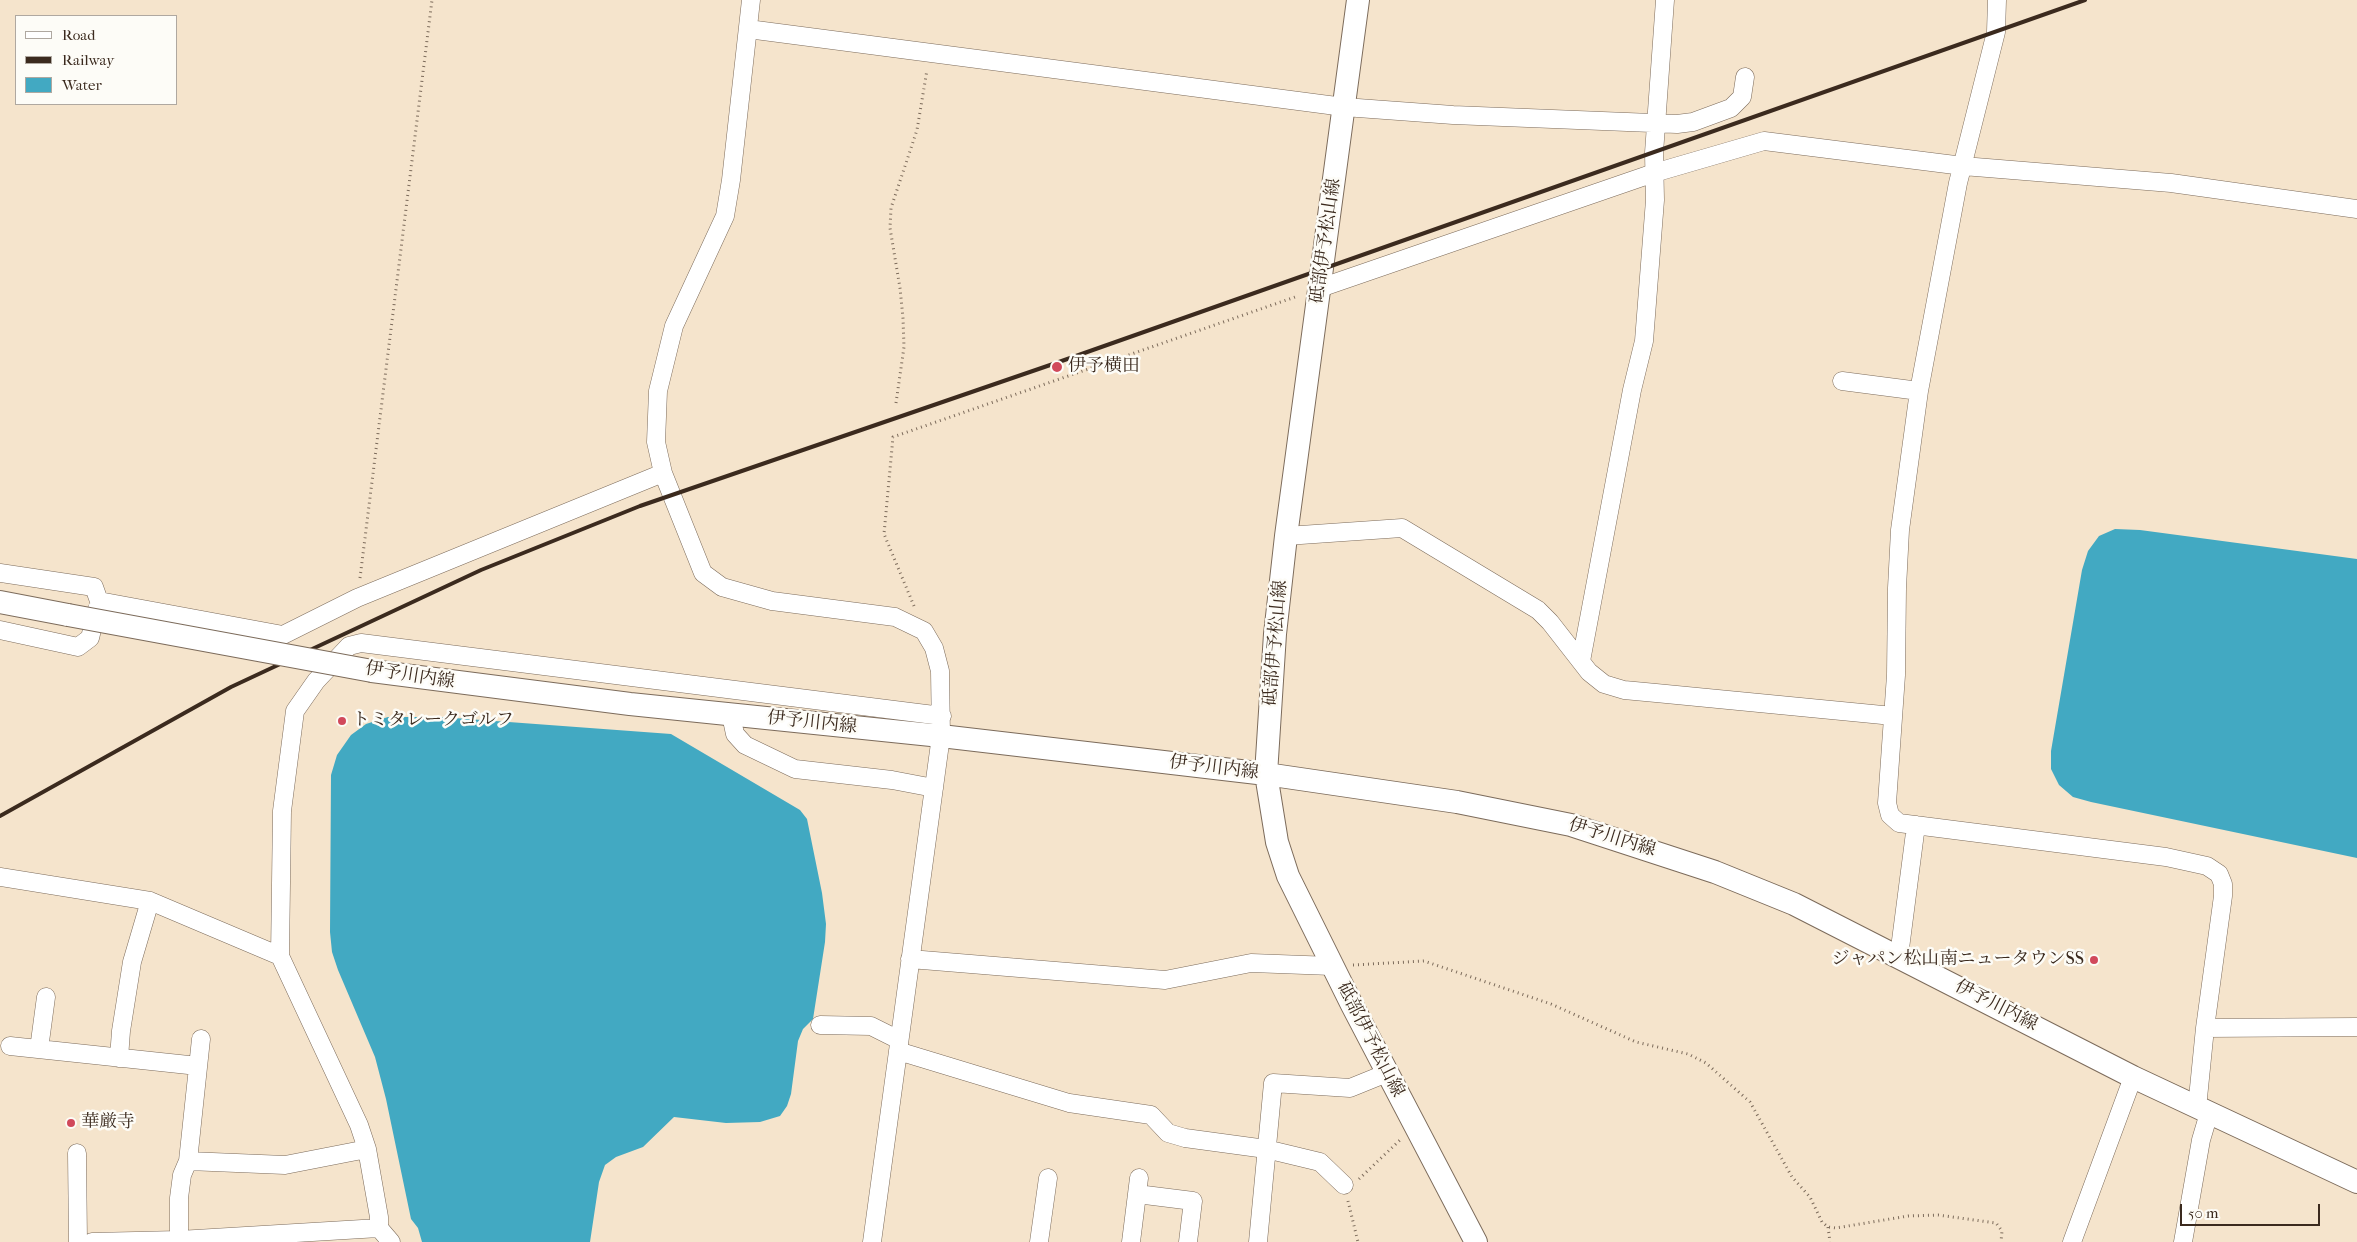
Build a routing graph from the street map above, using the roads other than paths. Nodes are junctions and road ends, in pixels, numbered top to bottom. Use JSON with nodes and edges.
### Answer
{"nodes":[{"id":1,"x":751,"y":0,"type":"edge"},
{"id":2,"x":1358,"y":0,"type":"edge"},
{"id":3,"x":1665,"y":0,"type":"edge"},
{"id":4,"x":1997,"y":0,"type":"edge"},
{"id":5,"x":748,"y":29,"type":"junction"},
{"id":6,"x":1745,"y":77,"type":"dead end"},
{"id":7,"x":1344,"y":107,"type":"junction"},
{"id":8,"x":1656,"y":122,"type":"junction"},
{"id":9,"x":1963,"y":166,"type":"junction"},
{"id":10,"x":1654,"y":173,"type":"junction"},
{"id":11,"x":2357,"y":208,"type":"edge"},
{"id":12,"x":1320,"y":288,"type":"junction"},
{"id":13,"x":1842,"y":381,"type":"dead end"},
{"id":14,"x":1919,"y":391,"type":"junction"},
{"id":15,"x":663,"y":473,"type":"junction"},
{"id":16,"x":1286,"y":536,"type":"junction"},
{"id":17,"x":0,"y":573,"type":"edge"},
{"id":18,"x":99,"y":601,"type":"junction"},
{"id":19,"x":0,"y":602,"type":"edge"},
{"id":20,"x":0,"y":630,"type":"edge"},
{"id":21,"x":1581,"y":661,"type":"junction"},
{"id":22,"x":732,"y":715,"type":"junction"},
{"id":23,"x":1894,"y":716,"type":"junction"},
{"id":24,"x":942,"y":726,"type":"junction"},
{"id":25,"x":1266,"y":774,"type":"junction"},
{"id":26,"x":934,"y":788,"type":"junction"},
{"id":27,"x":1916,"y":825,"type":"junction"},
{"id":28,"x":0,"y":877,"type":"edge"},
{"id":29,"x":150,"y":901,"type":"junction"},
{"id":30,"x":280,"y":956,"type":"junction"},
{"id":31,"x":1898,"y":956,"type":"junction"},
{"id":32,"x":910,"y":959,"type":"junction"},
{"id":33,"x":1332,"y":966,"type":"junction"},
{"id":34,"x":46,"y":997,"type":"dead end"},
{"id":35,"x":820,"y":1025,"type":"dead end"},
{"id":36,"x":2357,"y":1026,"type":"edge"},
{"id":37,"x":2205,"y":1028,"type":"junction"},
{"id":38,"x":201,"y":1039,"type":"dead end"},
{"id":39,"x":10,"y":1046,"type":"dead end"},
{"id":40,"x":898,"y":1046,"type":"junction"},
{"id":41,"x":39,"y":1049,"type":"junction"},
{"id":42,"x":120,"y":1058,"type":"junction"},
{"id":43,"x":198,"y":1066,"type":"junction"},
{"id":44,"x":1387,"y":1073,"type":"junction"},
{"id":45,"x":2133,"y":1077,"type":"junction"},
{"id":46,"x":2203,"y":1110,"type":"junction"},
{"id":47,"x":368,"y":1149,"type":"junction"},
{"id":48,"x":1266,"y":1149,"type":"junction"},
{"id":49,"x":77,"y":1153,"type":"dead end"},
{"id":50,"x":188,"y":1162,"type":"junction"},
{"id":51,"x":1048,"y":1178,"type":"dead end"},
{"id":52,"x":2357,"y":1182,"type":"edge"},
{"id":53,"x":1344,"y":1185,"type":"road end"},
{"id":54,"x":379,"y":1228,"type":"junction"},
{"id":55,"x":180,"y":1241,"type":"edge"},
{"id":56,"x":876,"y":1241,"type":"edge"},
{"id":57,"x":78,"y":1242,"type":"edge"},
{"id":58,"x":92,"y":1242,"type":"edge"},
{"id":59,"x":391,"y":1242,"type":"edge"},
{"id":60,"x":1039,"y":1242,"type":"edge"},
{"id":61,"x":1131,"y":1242,"type":"edge"},
{"id":62,"x":1188,"y":1242,"type":"edge"},
{"id":63,"x":1258,"y":1242,"type":"edge"},
{"id":64,"x":1476,"y":1242,"type":"edge"},
{"id":65,"x":2072,"y":1242,"type":"edge"},
{"id":66,"x":2183,"y":1242,"type":"edge"}],
"edges":[{"from":1,"to":5,"type":"street"},
{"from":2,"to":7,"type":"main road","name":"砥部伊予松山線"},
{"from":3,"to":8,"type":"street"},
{"from":4,"to":9,"type":"street"},
{"from":5,"to":7,"type":"street"},
{"from":5,"to":15,"type":"street"},
{"from":6,"to":8,"type":"street"},
{"from":7,"to":8,"type":"street"},
{"from":7,"to":12,"type":"main road","name":"砥部伊予松山線"},
{"from":8,"to":10,"type":"street"},
{"from":9,"to":10,"type":"street"},
{"from":9,"to":11,"type":"street"},
{"from":9,"to":14,"type":"street"},
{"from":10,"to":12,"type":"street"},
{"from":10,"to":21,"type":"street"},
{"from":12,"to":16,"type":"main road","name":"砥部伊予松山線"},
{"from":13,"to":14,"type":"street"},
{"from":14,"to":23,"type":"street"},
{"from":15,"to":18,"type":"street"},
{"from":15,"to":24,"type":"street"},
{"from":16,"to":21,"type":"street"},
{"from":16,"to":25,"type":"main road","name":"砥部伊予松山線"},
{"from":17,"to":18,"type":"street"},
{"from":18,"to":20,"type":"street"},
{"from":19,"to":22,"type":"main road","name":"伊予川内線","bridge":true},
{"from":21,"to":23,"type":"street"},
{"from":22,"to":24,"type":"main road","name":"伊予川内線"},
{"from":22,"to":26,"type":"street"},
{"from":23,"to":27,"type":"street"},
{"from":24,"to":25,"type":"main road","name":"伊予川内線"},
{"from":24,"to":26,"type":"street"},
{"from":24,"to":30,"type":"street"},
{"from":25,"to":31,"type":"main road","name":"伊予川内線"},
{"from":25,"to":33,"type":"main road","name":"砥部伊予松山線"},
{"from":26,"to":32,"type":"street"},
{"from":27,"to":31,"type":"street"},
{"from":27,"to":37,"type":"street"},
{"from":28,"to":29,"type":"street"},
{"from":29,"to":30,"type":"street"},
{"from":29,"to":42,"type":"street"},
{"from":30,"to":47,"type":"street"},
{"from":31,"to":45,"type":"main road","name":"伊予川内線"},
{"from":32,"to":33,"type":"street"},
{"from":32,"to":40,"type":"street"},
{"from":33,"to":44,"type":"main road","name":"砥部伊予松山線"},
{"from":34,"to":41,"type":"street"},
{"from":35,"to":40,"type":"street"},
{"from":36,"to":37,"type":"street"},
{"from":37,"to":46,"type":"street"},
{"from":38,"to":43,"type":"street"},
{"from":39,"to":41,"type":"street"},
{"from":40,"to":48,"type":"street"},
{"from":40,"to":56,"type":"street"},
{"from":41,"to":42,"type":"street"},
{"from":42,"to":43,"type":"street"},
{"from":43,"to":50,"type":"street"},
{"from":44,"to":48,"type":"street"},
{"from":44,"to":64,"type":"main road","name":"砥部伊予松山線"},
{"from":45,"to":46,"type":"main road","name":"伊予川内線"},
{"from":45,"to":65,"type":"street"},
{"from":46,"to":52,"type":"main road","name":"伊予川内線"},
{"from":46,"to":66,"type":"street"},
{"from":47,"to":50,"type":"street"},
{"from":47,"to":54,"type":"street"},
{"from":48,"to":53,"type":"street"},
{"from":48,"to":63,"type":"street"},
{"from":49,"to":57,"type":"street"},
{"from":50,"to":55,"type":"street"},
{"from":51,"to":60,"type":"street"},
{"from":54,"to":55,"type":"street"},
{"from":54,"to":59,"type":"street"},
{"from":55,"to":58,"type":"street"},
{"from":61,"to":62,"type":"street"}]}
